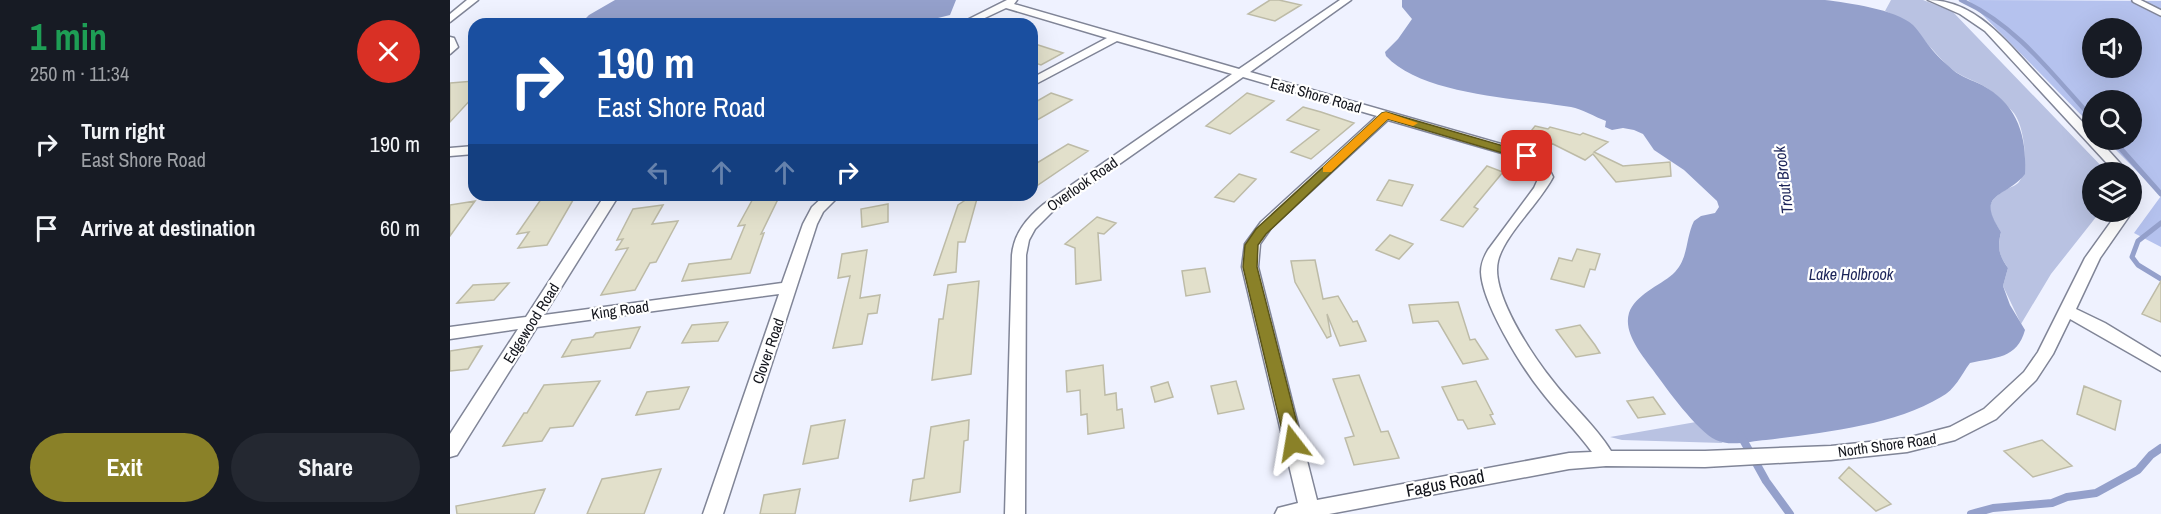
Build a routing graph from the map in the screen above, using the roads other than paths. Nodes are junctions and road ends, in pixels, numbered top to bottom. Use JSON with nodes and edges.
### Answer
{"nodes":[{"id":1,"x":473,"y":0,"type":"edge"},
{"id":2,"x":1346,"y":0,"type":"edge"},
{"id":3,"x":1933,"y":0,"type":"edge"},
{"id":4,"x":2135,"y":0,"type":"edge"},
{"id":5,"x":1011,"y":2,"type":"edge"},
{"id":6,"x":2161,"y":13,"type":"edge"},
{"id":7,"x":977,"y":18,"type":"edge"},
{"id":8,"x":450,"y":19,"type":"edge"},
{"id":9,"x":1116,"y":37,"type":"junction"},
{"id":10,"x":450,"y":40,"type":"edge"},
{"id":11,"x":450,"y":51,"type":"edge"},
{"id":12,"x":1244,"y":73,"type":"junction"},
{"id":13,"x":1038,"y":80,"type":"edge"},
{"id":14,"x":1386,"y":115,"type":"junction"},
{"id":15,"x":2082,"y":127,"type":"edge"},
{"id":16,"x":468,"y":150,"type":"edge"},
{"id":17,"x":2103,"y":150,"type":"edge"},
{"id":18,"x":450,"y":152,"type":"edge"},
{"id":19,"x":2113,"y":162,"type":"edge"},
{"id":20,"x":608,"y":201,"type":"edge"},
{"id":21,"x":826,"y":201,"type":"edge"},
{"id":22,"x":2118,"y":222,"type":"edge"},
{"id":23,"x":790,"y":287,"type":"junction"},
{"id":24,"x":2067,"y":311,"type":"junction"},
{"id":25,"x":531,"y":322,"type":"junction"},
{"id":26,"x":450,"y":333,"type":"edge"},
{"id":27,"x":2161,"y":366,"type":"edge"},
{"id":28,"x":450,"y":450,"type":"edge"},
{"id":29,"x":1606,"y":458,"type":"junction"},
{"id":30,"x":1309,"y":509,"type":"junction"},
{"id":31,"x":713,"y":514,"type":"edge"},
{"id":32,"x":1015,"y":514,"type":"edge"},
{"id":33,"x":1284,"y":514,"type":"edge"}],
"edges":[{"from":1,"to":8,"type":"street"},
{"from":2,"to":12,"type":"street","name":"Overlook Road"},
{"from":3,"to":15,"type":"street"},
{"from":4,"to":6,"type":"lane"},
{"from":5,"to":7,"type":"street","name":"East Shore Road"},
{"from":5,"to":9,"type":"street","name":"East Shore Road"},
{"from":9,"to":12,"type":"street","name":"East Shore Road"},
{"from":9,"to":13,"type":"street"},
{"from":10,"to":11,"type":"street"},
{"from":12,"to":14,"type":"street","name":"East Shore Road"},
{"from":12,"to":32,"type":"street","name":"Overlook Road"},
{"from":14,"to":29,"type":"street","name":"East Shore Road"},
{"from":14,"to":30,"type":"street"},
{"from":16,"to":18,"type":"street"},
{"from":17,"to":19,"type":"street"},
{"from":20,"to":25,"type":"street","name":"Edgewood Road"},
{"from":21,"to":23,"type":"street","name":"Clover Road"},
{"from":22,"to":24,"type":"street","name":"North Shore Road"},
{"from":23,"to":25,"type":"street","name":"King Road"},
{"from":23,"to":31,"type":"street","name":"Clover Road"},
{"from":24,"to":27,"type":"street"},
{"from":24,"to":29,"type":"street","name":"North Shore Road"},
{"from":25,"to":26,"type":"street","name":"King Road"},
{"from":25,"to":28,"type":"street","name":"Edgewood Road"},
{"from":29,"to":30,"type":"street","name":"Fagus Road"},
{"from":30,"to":33,"type":"street","name":"Fagus Road"}]}
